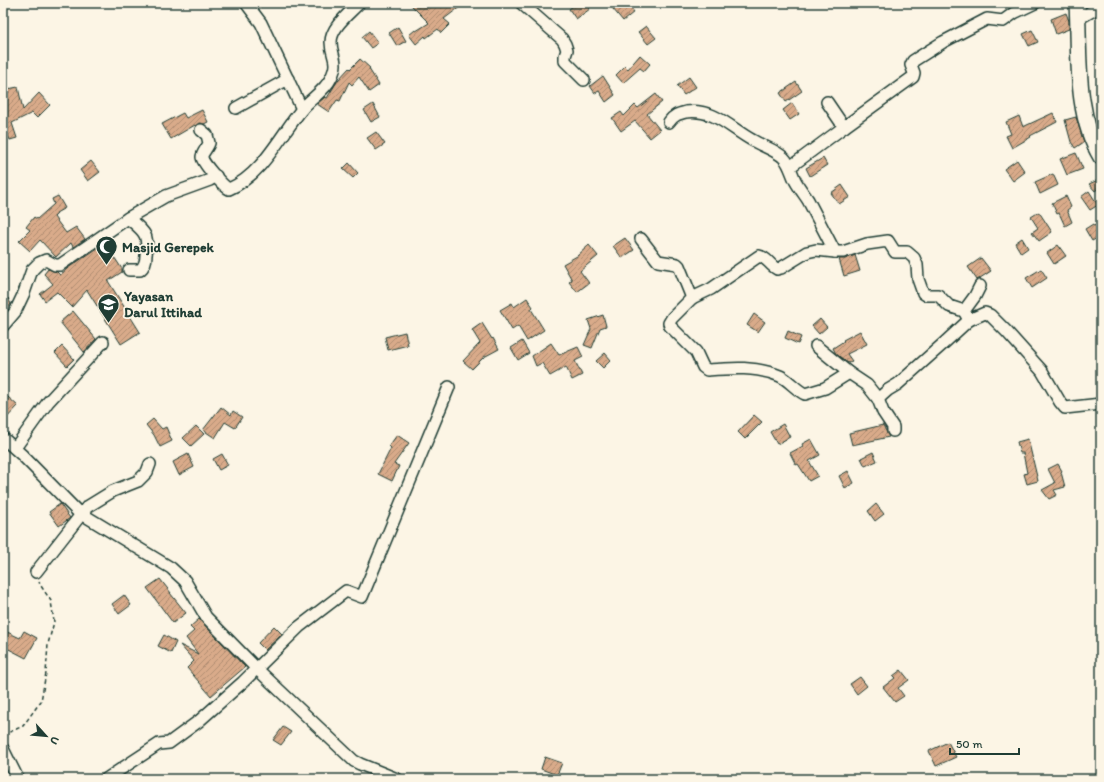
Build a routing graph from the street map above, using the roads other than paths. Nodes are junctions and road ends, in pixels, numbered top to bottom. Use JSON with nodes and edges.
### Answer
{"nodes":[{"id":1,"x":246,"y":3,"type":"edge"},
{"id":2,"x":359,"y":3,"type":"edge"},
{"id":3,"x":521,"y":3,"type":"edge"},
{"id":4,"x":1035,"y":3,"type":"edge"},
{"id":5,"x":1077,"y":3,"type":"edge"},
{"id":6,"x":1101,"y":6,"type":"edge"},
{"id":7,"x":1078,"y":19,"type":"junction"},
{"id":8,"x":288,"y":79,"type":"junction"},
{"id":9,"x":584,"y":80,"type":"dead end"},
{"id":10,"x":827,"y":102,"type":"dead end"},
{"id":11,"x":236,"y":108,"type":"dead end"},
{"id":12,"x":302,"y":109,"type":"junction"},
{"id":13,"x":668,"y":122,"type":"dead end"},
{"id":14,"x":844,"y":127,"type":"junction"},
{"id":15,"x":201,"y":130,"type":"dead end"},
{"id":16,"x":1101,"y":157,"type":"edge"},
{"id":17,"x":790,"y":167,"type":"junction"},
{"id":18,"x":216,"y":176,"type":"junction"},
{"id":19,"x":128,"y":218,"type":"junction"},
{"id":20,"x":642,"y":239,"type":"dead end"},
{"id":21,"x":835,"y":252,"type":"junction"},
{"id":22,"x":129,"y":270,"type":"dead end"},
{"id":23,"x":980,"y":286,"type":"dead end"},
{"id":24,"x":692,"y":298,"type":"junction"},
{"id":25,"x":966,"y":315,"type":"junction"},
{"id":26,"x":3,"y":326,"type":"edge"},
{"id":27,"x":103,"y":342,"type":"dead end"},
{"id":28,"x":816,"y":346,"type":"dead end"},
{"id":29,"x":849,"y":373,"type":"junction"},
{"id":30,"x":448,"y":387,"type":"dead end"},
{"id":31,"x":878,"y":399,"type":"junction"},
{"id":32,"x":1101,"y":404,"type":"edge"},
{"id":33,"x":893,"y":431,"type":"dead end"},
{"id":34,"x":3,"y":438,"type":"edge"},
{"id":35,"x":14,"y":448,"type":"junction"},
{"id":36,"x":150,"y":464,"type":"dead end"},
{"id":37,"x":83,"y":514,"type":"junction"},
{"id":38,"x":36,"y":572,"type":"road end"},
{"id":39,"x":256,"y":668,"type":"junction"},
{"id":40,"x":3,"y":749,"type":"edge"},
{"id":41,"x":18,"y":779,"type":"edge"},
{"id":42,"x":106,"y":779,"type":"edge"},
{"id":43,"x":397,"y":779,"type":"edge"}],
"edges":[{"from":1,"to":8,"type":"street"},
{"from":2,"to":12,"type":"street"},
{"from":3,"to":9,"type":"street"},
{"from":4,"to":14,"type":"street"},
{"from":5,"to":7,"type":"street"},
{"from":6,"to":7,"type":"street"},
{"from":7,"to":16,"type":"street"},
{"from":8,"to":11,"type":"street"},
{"from":8,"to":12,"type":"street"},
{"from":10,"to":14,"type":"street"},
{"from":12,"to":18,"type":"street"},
{"from":13,"to":17,"type":"street"},
{"from":14,"to":17,"type":"street"},
{"from":15,"to":18,"type":"street"},
{"from":17,"to":21,"type":"street"},
{"from":18,"to":19,"type":"street"},
{"from":19,"to":22,"type":"street"},
{"from":19,"to":26,"type":"street"},
{"from":20,"to":24,"type":"street"},
{"from":21,"to":24,"type":"street"},
{"from":21,"to":25,"type":"street"},
{"from":23,"to":25,"type":"street"},
{"from":24,"to":29,"type":"street"},
{"from":25,"to":31,"type":"street"},
{"from":25,"to":32,"type":"street"},
{"from":27,"to":35,"type":"street"},
{"from":28,"to":29,"type":"street"},
{"from":29,"to":31,"type":"street"},
{"from":30,"to":39,"type":"street"},
{"from":31,"to":33,"type":"street"},
{"from":34,"to":35,"type":"street"},
{"from":35,"to":37,"type":"street"},
{"from":36,"to":37,"type":"street"},
{"from":37,"to":38,"type":"street"},
{"from":37,"to":39,"type":"street"},
{"from":39,"to":42,"type":"street"},
{"from":39,"to":43,"type":"street"},
{"from":40,"to":41,"type":"street"}]}
